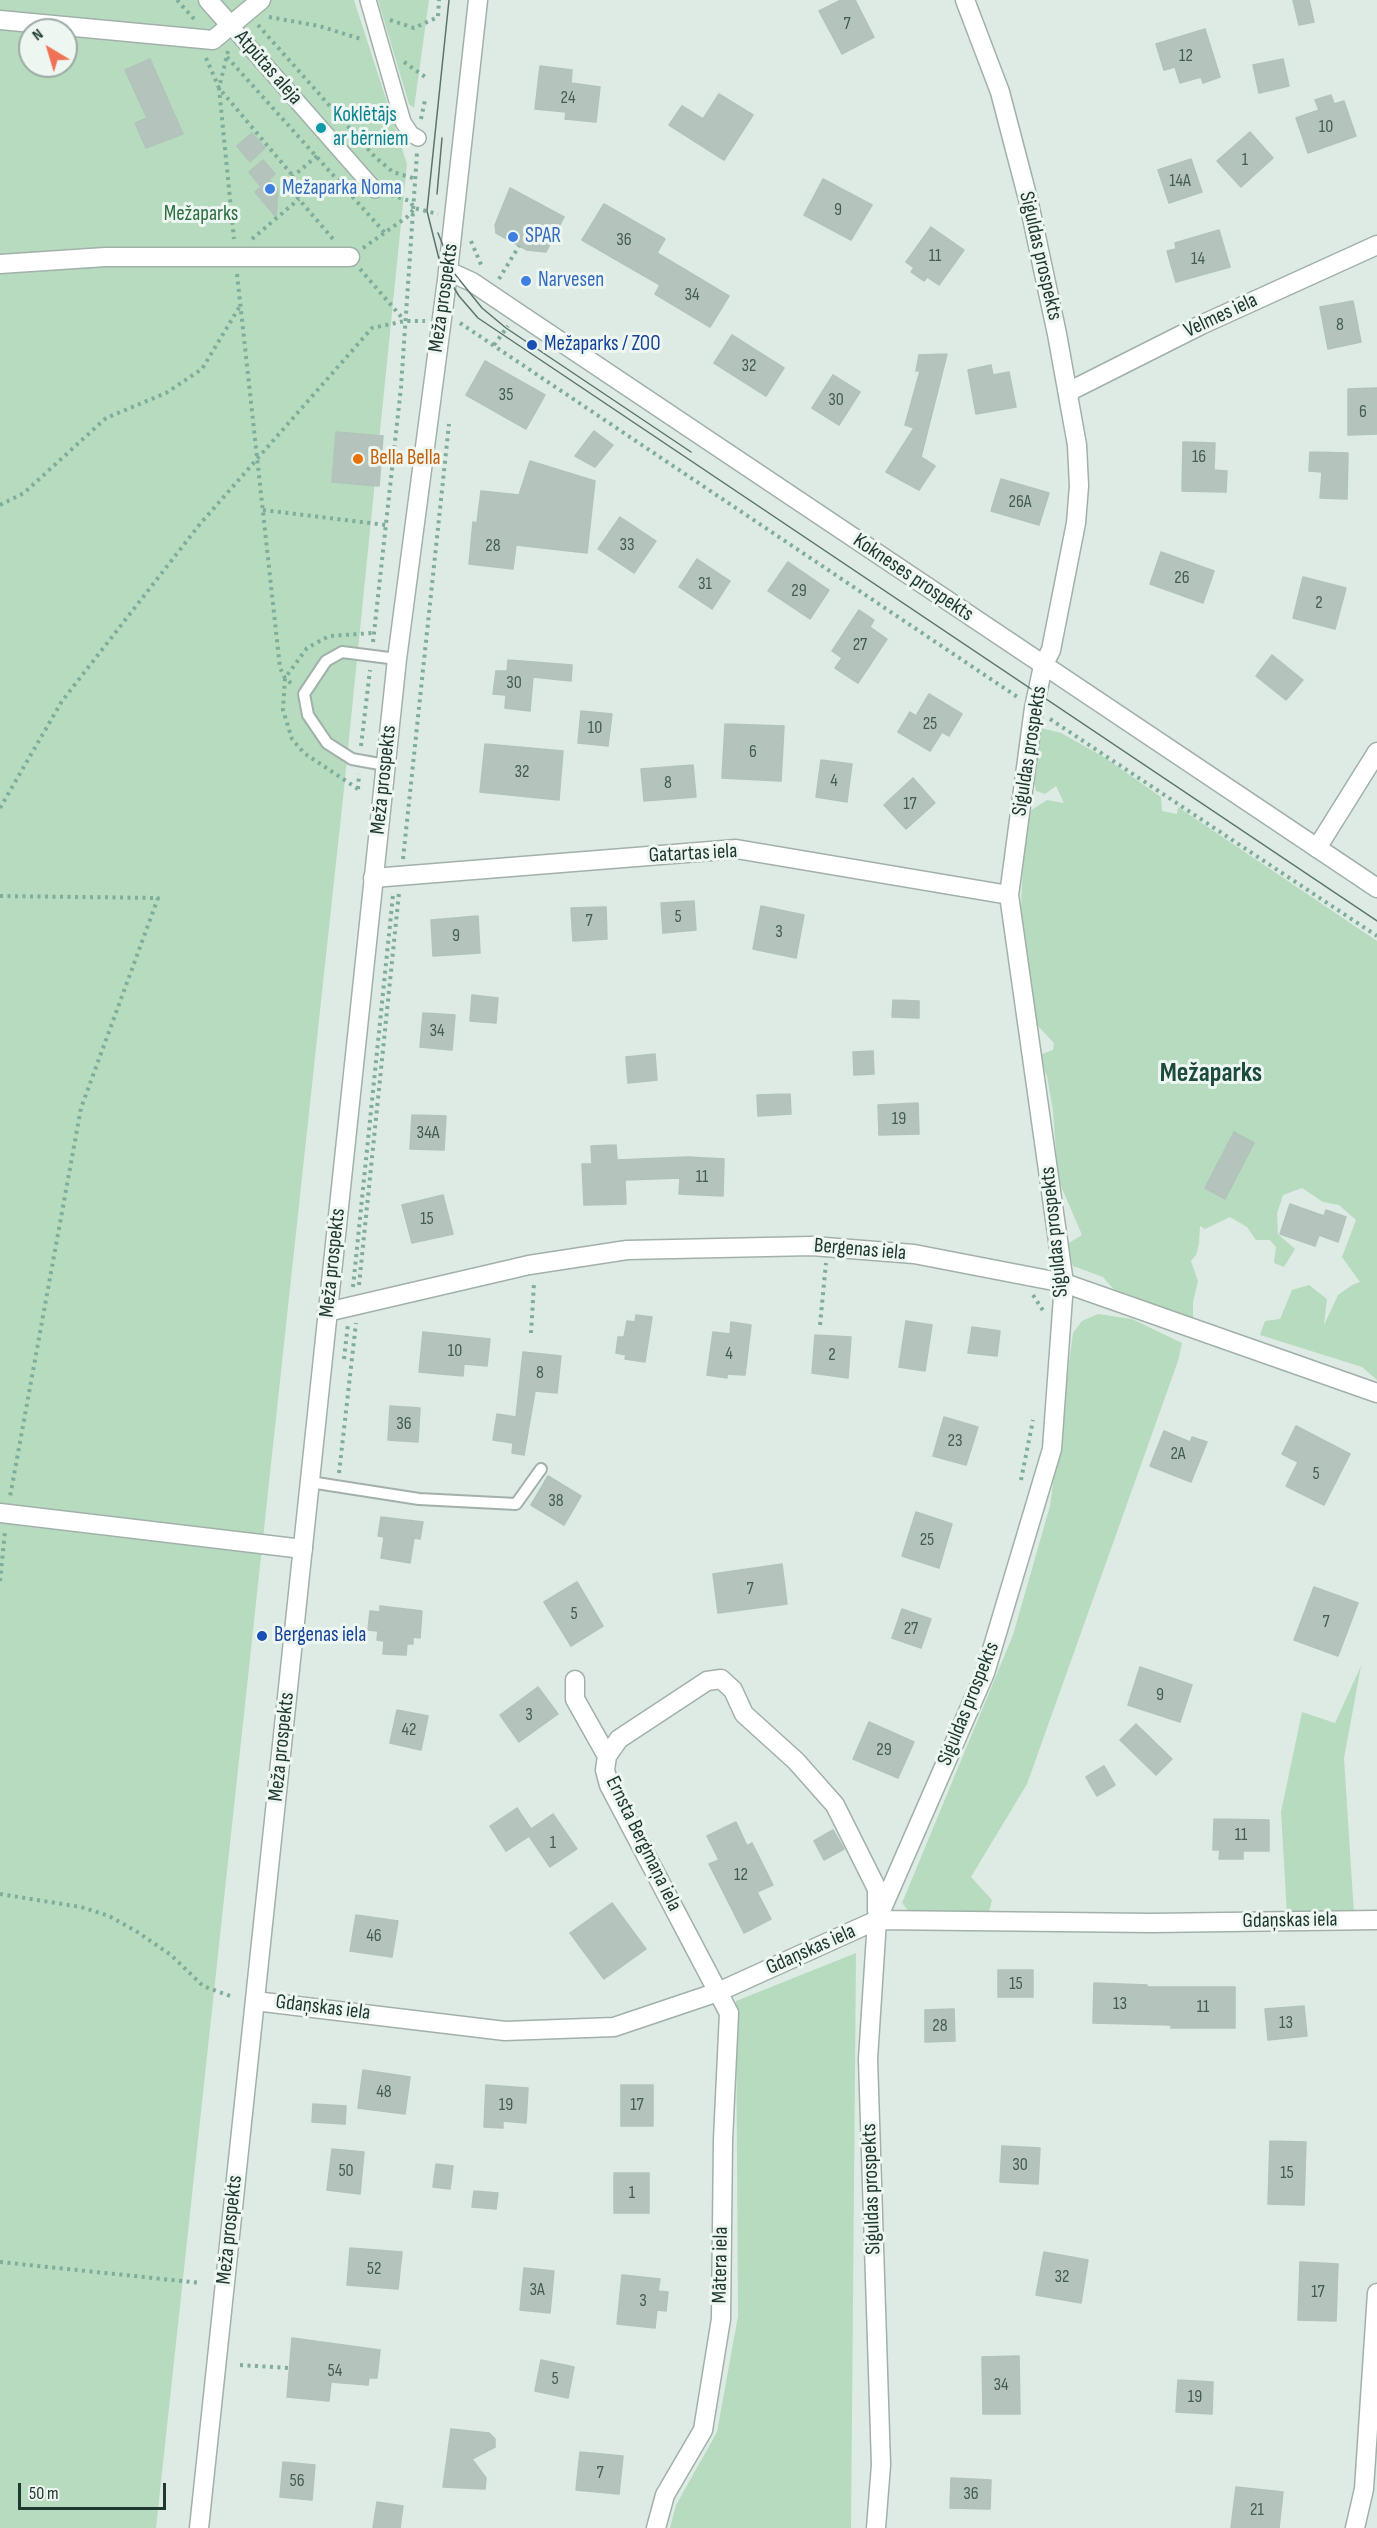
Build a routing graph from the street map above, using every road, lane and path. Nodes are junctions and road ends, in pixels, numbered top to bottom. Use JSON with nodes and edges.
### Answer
{"nodes":[{"id":1,"x":177,"y":0,"type":"edge"},
{"id":2,"x":207,"y":0,"type":"edge"},
{"id":3,"x":261,"y":0,"type":"edge"},
{"id":4,"x":438,"y":0,"type":"edge"},
{"id":5,"x":478,"y":0,"type":"edge"},
{"id":6,"x":965,"y":0,"type":"edge"},
{"id":7,"x":370,"y":7,"type":"edge"},
{"id":8,"x":247,"y":12,"type":"junction"},
{"id":9,"x":0,"y":20,"type":"edge"},
{"id":10,"x":231,"y":26,"type":"junction"},
{"id":11,"x":213,"y":40,"type":"junction"},
{"id":12,"x":381,"y":45,"type":"junction"},
{"id":13,"x":227,"y":57,"type":"junction"},
{"id":14,"x":428,"y":79,"type":"dead end"},
{"id":15,"x":219,"y":88,"type":"junction"},
{"id":16,"x":348,"y":128,"type":"junction"},
{"id":17,"x":418,"y":138,"type":"joint"},
{"id":18,"x":332,"y":142,"type":"junction"},
{"id":19,"x":317,"y":156,"type":"junction"},
{"id":20,"x":293,"y":176,"type":"junction"},
{"id":21,"x":416,"y":179,"type":"junction"},
{"id":22,"x":375,"y":190,"type":"joint"},
{"id":23,"x":299,"y":199,"type":"junction"},
{"id":24,"x":414,"y":208,"type":"junction"},
{"id":25,"x":385,"y":232,"type":"junction"},
{"id":26,"x":471,"y":234,"type":"dead end"},
{"id":27,"x":1377,"y":245,"type":"edge"},
{"id":28,"x":519,"y":246,"type":"dead end"},
{"id":29,"x":235,"y":256,"type":"junction"},
{"id":30,"x":350,"y":257,"type":"junction"},
{"id":31,"x":0,"y":264,"type":"edge"},
{"id":32,"x":485,"y":270,"type":"dead end"},
{"id":33,"x":448,"y":271,"type":"junction"},
{"id":34,"x":492,"y":275,"type":"dead end"},
{"id":35,"x":498,"y":280,"type":"junction"},
{"id":36,"x":506,"y":286,"type":"dead end"},
{"id":37,"x":241,"y":305,"type":"junction"},
{"id":38,"x":405,"y":321,"type":"junction"},
{"id":39,"x":441,"y":321,"type":"junction"},
{"id":40,"x":460,"y":323,"type":"junction"},
{"id":41,"x":459,"y":334,"type":"dead end"},
{"id":42,"x":1068,"y":392,"type":"junction"},
{"id":43,"x":450,"y":417,"type":"dead end"},
{"id":44,"x":258,"y":459,"type":"junction"},
{"id":45,"x":0,"y":505,"type":"edge"},
{"id":46,"x":263,"y":510,"type":"junction"},
{"id":47,"x":386,"y":525,"type":"junction"},
{"id":48,"x":372,"y":656,"type":"junction"},
{"id":49,"x":397,"y":659,"type":"junction"},
{"id":50,"x":1043,"y":666,"type":"junction"},
{"id":51,"x":304,"y":694,"type":"junction"},
{"id":52,"x":1034,"y":708,"type":"junction"},
{"id":53,"x":1377,"y":752,"type":"edge"},
{"id":54,"x":359,"y":760,"type":"junction"},
{"id":55,"x":385,"y":765,"type":"junction"},
{"id":56,"x":358,"y":789,"type":"dead end"},
{"id":57,"x":0,"y":808,"type":"edge"},
{"id":58,"x":1317,"y":848,"type":"junction"},
{"id":59,"x":401,"y":877,"type":"junction"},
{"id":60,"x":373,"y":878,"type":"junction"},
{"id":61,"x":1377,"y":888,"type":"edge"},
{"id":62,"x":1009,"y":895,"type":"junction"},
{"id":63,"x":0,"y":896,"type":"edge"},
{"id":64,"x":1377,"y":936,"type":"edge"},
{"id":65,"x":818,"y":1266,"type":"dead end"},
{"id":66,"x":837,"y":1268,"type":"dead end"},
{"id":67,"x":826,"y":1270,"type":"dead end"},
{"id":68,"x":545,"y":1280,"type":"dead end"},
{"id":69,"x":1065,"y":1283,"type":"junction"},
{"id":70,"x":526,"y":1285,"type":"dead end"},
{"id":71,"x":534,"y":1286,"type":"dead end"},
{"id":72,"x":1032,"y":1294,"type":"dead end"},
{"id":73,"x":357,"y":1305,"type":"junction"},
{"id":74,"x":327,"y":1312,"type":"junction"},
{"id":75,"x":1045,"y":1314,"type":"dead end"},
{"id":76,"x":366,"y":1323,"type":"dead end"},
{"id":77,"x":820,"y":1325,"type":"dead end"},
{"id":78,"x":355,"y":1326,"type":"junction"},
{"id":79,"x":531,"y":1333,"type":"dead end"},
{"id":80,"x":1377,"y":1393,"type":"edge"},
{"id":81,"x":1034,"y":1419,"type":"dead end"},
{"id":82,"x":541,"y":1469,"type":"dead end"},
{"id":83,"x":310,"y":1482,"type":"junction"},
{"id":84,"x":338,"y":1486,"type":"junction"},
{"id":85,"x":1020,"y":1486,"type":"dead end"},
{"id":86,"x":3,"y":1513,"type":"edge"},
{"id":87,"x":303,"y":1549,"type":"junction"},
{"id":88,"x":0,"y":1581,"type":"edge"},
{"id":89,"x":576,"y":1680,"type":"dead end"},
{"id":90,"x":607,"y":1756,"type":"junction"},
{"id":91,"x":0,"y":1894,"type":"edge"},
{"id":92,"x":877,"y":1920,"type":"junction"},
{"id":93,"x":1377,"y":1920,"type":"edge"},
{"id":94,"x":718,"y":1992,"type":"junction"},
{"id":95,"x":233,"y":1997,"type":"dead end"},
{"id":96,"x":255,"y":2001,"type":"junction"},
{"id":97,"x":0,"y":2262,"type":"edge"},
{"id":98,"x":201,"y":2283,"type":"dead end"},
{"id":99,"x":1377,"y":2293,"type":"edge"},
{"id":100,"x":240,"y":2365,"type":"dead end"},
{"id":101,"x":289,"y":2368,"type":"dead end"},
{"id":102,"x":199,"y":2528,"type":"edge"},
{"id":103,"x":656,"y":2528,"type":"edge"},
{"id":104,"x":876,"y":2528,"type":"edge"},
{"id":105,"x":1355,"y":2528,"type":"edge"}],
"edges":[{"from":1,"to":11,"type":"path"},
{"from":2,"to":10,"type":"street","name":"Atpūtas aleja"},
{"from":3,"to":8,"type":"street"},
{"from":4,"to":7,"type":"path"},
{"from":5,"to":33,"type":"street","name":"Meža prospekts"},
{"from":6,"to":42,"type":"street","name":"Siguldas prospekts"},
{"from":7,"to":12,"type":"street"},
{"from":8,"to":10,"type":"street"},
{"from":8,"to":12,"type":"path"},
{"from":8,"to":16,"type":"path"},
{"from":9,"to":11,"type":"street"},
{"from":10,"to":11,"type":"street"},
{"from":10,"to":13,"type":"path"},
{"from":10,"to":18,"type":"street","name":"Atpūtas aleja"},
{"from":11,"to":13,"type":"path"},
{"from":12,"to":14,"type":"path"},
{"from":12,"to":17,"type":"street"},
{"from":13,"to":15,"type":"path"},
{"from":13,"to":19,"type":"path"},
{"from":15,"to":20,"type":"path"},
{"from":15,"to":29,"type":"path"},
{"from":16,"to":18,"type":"path"},
{"from":16,"to":21,"type":"path"},
{"from":17,"to":21,"type":"path"},
{"from":18,"to":19,"type":"path"},
{"from":18,"to":22,"type":"street","name":"Atpūtas aleja"},
{"from":19,"to":20,"type":"path"},
{"from":19,"to":25,"type":"path"},
{"from":20,"to":23,"type":"path"},
{"from":21,"to":24,"type":"path"},
{"from":22,"to":24,"type":"path"},
{"from":23,"to":29,"type":"path"},
{"from":23,"to":30,"type":"path"},
{"from":24,"to":25,"type":"path"},
{"from":24,"to":38,"type":"path"},
{"from":25,"to":30,"type":"path"},
{"from":26,"to":32,"type":"path"},
{"from":27,"to":42,"type":"street","name":"Velmes iela"},
{"from":28,"to":35,"type":"path"},
{"from":29,"to":30,"type":"street"},
{"from":29,"to":31,"type":"street"},
{"from":29,"to":37,"type":"path"},
{"from":30,"to":38,"type":"path"},
{"from":33,"to":39,"type":"street","name":"Meža prospekts"},
{"from":33,"to":50,"type":"street","name":"Kokneses prospekts"},
{"from":34,"to":35,"type":"path"},
{"from":35,"to":36,"type":"path"},
{"from":37,"to":44,"type":"path"},
{"from":37,"to":45,"type":"path"},
{"from":38,"to":39,"type":"path"},
{"from":38,"to":44,"type":"path"},
{"from":38,"to":47,"type":"path"},
{"from":39,"to":40,"type":"path"},
{"from":39,"to":49,"type":"street","name":"Meža prospekts"},
{"from":40,"to":41,"type":"path"},
{"from":40,"to":52,"type":"path"},
{"from":42,"to":50,"type":"street","name":"Siguldas prospekts"},
{"from":43,"to":59,"type":"path"},
{"from":44,"to":46,"type":"path"},
{"from":44,"to":57,"type":"path"},
{"from":46,"to":47,"type":"path"},
{"from":46,"to":51,"type":"path"},
{"from":47,"to":48,"type":"path"},
{"from":48,"to":49,"type":"lane"},
{"from":48,"to":51,"type":"lane"},
{"from":48,"to":54,"type":"path"},
{"from":49,"to":55,"type":"street","name":"Meža prospekts"},
{"from":50,"to":52,"type":"street","name":"Siguldas prospekts"},
{"from":50,"to":58,"type":"street","name":"Kokneses prospekts"},
{"from":51,"to":54,"type":"lane"},
{"from":52,"to":62,"type":"street","name":"Siguldas prospekts"},
{"from":52,"to":64,"type":"path"},
{"from":53,"to":58,"type":"street"},
{"from":54,"to":55,"type":"lane"},
{"from":54,"to":56,"type":"path"},
{"from":55,"to":60,"type":"street","name":"Meža prospekts"},
{"from":58,"to":61,"type":"street","name":"Kokneses prospekts"},
{"from":59,"to":60,"type":"street","name":"Gatartas iela"},
{"from":59,"to":62,"type":"street","name":"Gatartas iela"},
{"from":59,"to":73,"type":"path"},
{"from":60,"to":74,"type":"street","name":"Meža prospekts"},
{"from":62,"to":69,"type":"street","name":"Siguldas prospekts"},
{"from":63,"to":86,"type":"path"},
{"from":65,"to":66,"type":"path"},
{"from":67,"to":77,"type":"path"},
{"from":68,"to":70,"type":"path"},
{"from":69,"to":73,"type":"street","name":"Bergenas iela"},
{"from":69,"to":80,"type":"street","name":"Bergenas iela"},
{"from":69,"to":92,"type":"street","name":"Siguldas prospekts"},
{"from":71,"to":79,"type":"path"},
{"from":72,"to":75,"type":"path"},
{"from":73,"to":74,"type":"street","name":"Bergenas iela"},
{"from":73,"to":78,"type":"path"},
{"from":74,"to":83,"type":"street","name":"Meža prospekts"},
{"from":76,"to":78,"type":"path"},
{"from":78,"to":84,"type":"path"},
{"from":81,"to":85,"type":"path"},
{"from":82,"to":84,"type":"lane"},
{"from":83,"to":84,"type":"lane"},
{"from":83,"to":87,"type":"street","name":"Meža prospekts"},
{"from":86,"to":87,"type":"street"},
{"from":86,"to":88,"type":"path"},
{"from":87,"to":96,"type":"street","name":"Meža prospekts"},
{"from":89,"to":90,"type":"street"},
{"from":90,"to":92,"type":"street","name":"Ernsta Bergmaņa iela"},
{"from":90,"to":94,"type":"street","name":"Ernsta Bergmaņa iela"},
{"from":91,"to":95,"type":"path"},
{"from":92,"to":93,"type":"street","name":"Gdaņskas iela"},
{"from":92,"to":94,"type":"street","name":"Gdaņskas iela"},
{"from":92,"to":104,"type":"street","name":"Siguldas prospekts"},
{"from":94,"to":96,"type":"street","name":"Gdaņskas iela"},
{"from":94,"to":103,"type":"street","name":"Mātera iela"},
{"from":96,"to":102,"type":"street","name":"Meža prospekts"},
{"from":97,"to":98,"type":"path"},
{"from":99,"to":105,"type":"street"},
{"from":100,"to":101,"type":"path"}]}
